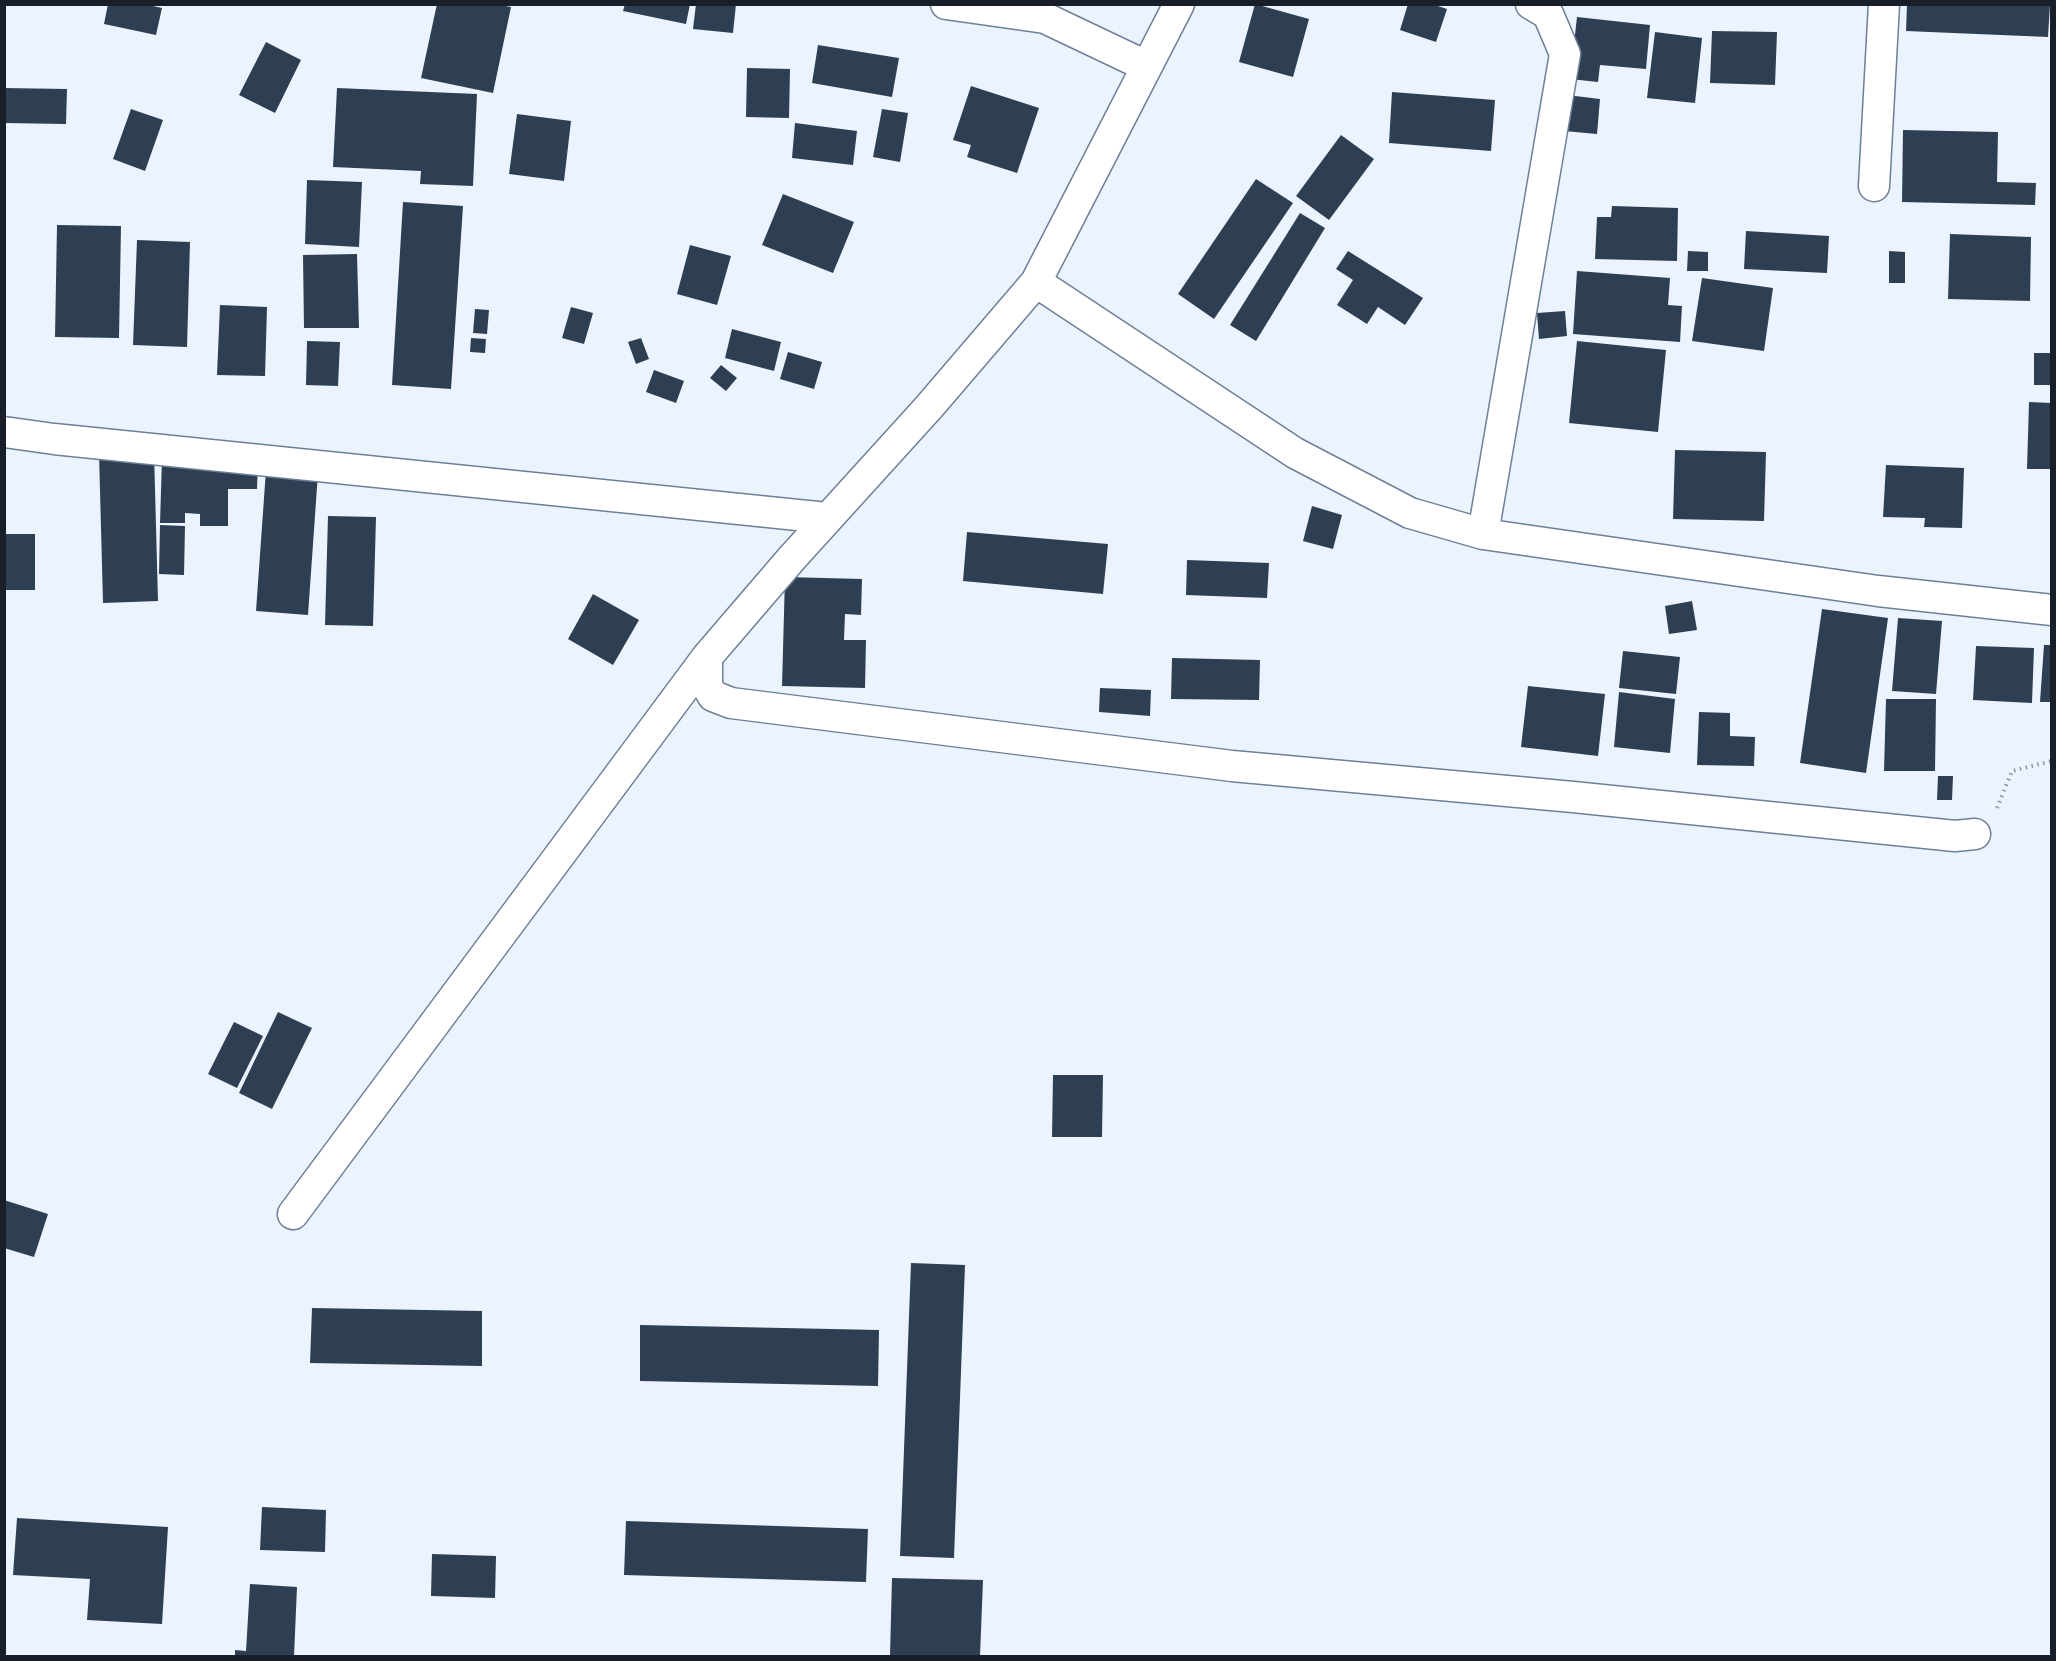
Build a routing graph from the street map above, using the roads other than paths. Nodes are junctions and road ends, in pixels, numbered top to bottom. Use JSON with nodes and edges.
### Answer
{"nodes":[{"id":1,"x":946,"y":4,"type":"edge"},
{"id":2,"x":1179,"y":4,"type":"edge"},
{"id":3,"x":1531,"y":4,"type":"edge"},
{"id":4,"x":1884,"y":4,"type":"edge"},
{"id":5,"x":1146,"y":66,"type":"junction"},
{"id":6,"x":1874,"y":186,"type":"dead end"},
{"id":7,"x":1036,"y":282,"type":"junction"},
{"id":8,"x":4,"y":432,"type":"edge"},
{"id":9,"x":827,"y":518,"type":"junction"},
{"id":10,"x":1483,"y":534,"type":"junction"},
{"id":11,"x":2052,"y":610,"type":"edge"},
{"id":12,"x":708,"y":657,"type":"junction"},
{"id":13,"x":1975,"y":834,"type":"road end"},
{"id":14,"x":293,"y":1214,"type":"dead end"}],
"edges":[{"from":1,"to":5,"type":"street"},
{"from":2,"to":5,"type":"street"},
{"from":3,"to":10,"type":"street"},
{"from":4,"to":6,"type":"street"},
{"from":5,"to":7,"type":"street"},
{"from":7,"to":9,"type":"street"},
{"from":7,"to":10,"type":"street"},
{"from":8,"to":9,"type":"street"},
{"from":9,"to":12,"type":"street"},
{"from":10,"to":11,"type":"street"},
{"from":12,"to":13,"type":"street"},
{"from":12,"to":14,"type":"street"}]}
